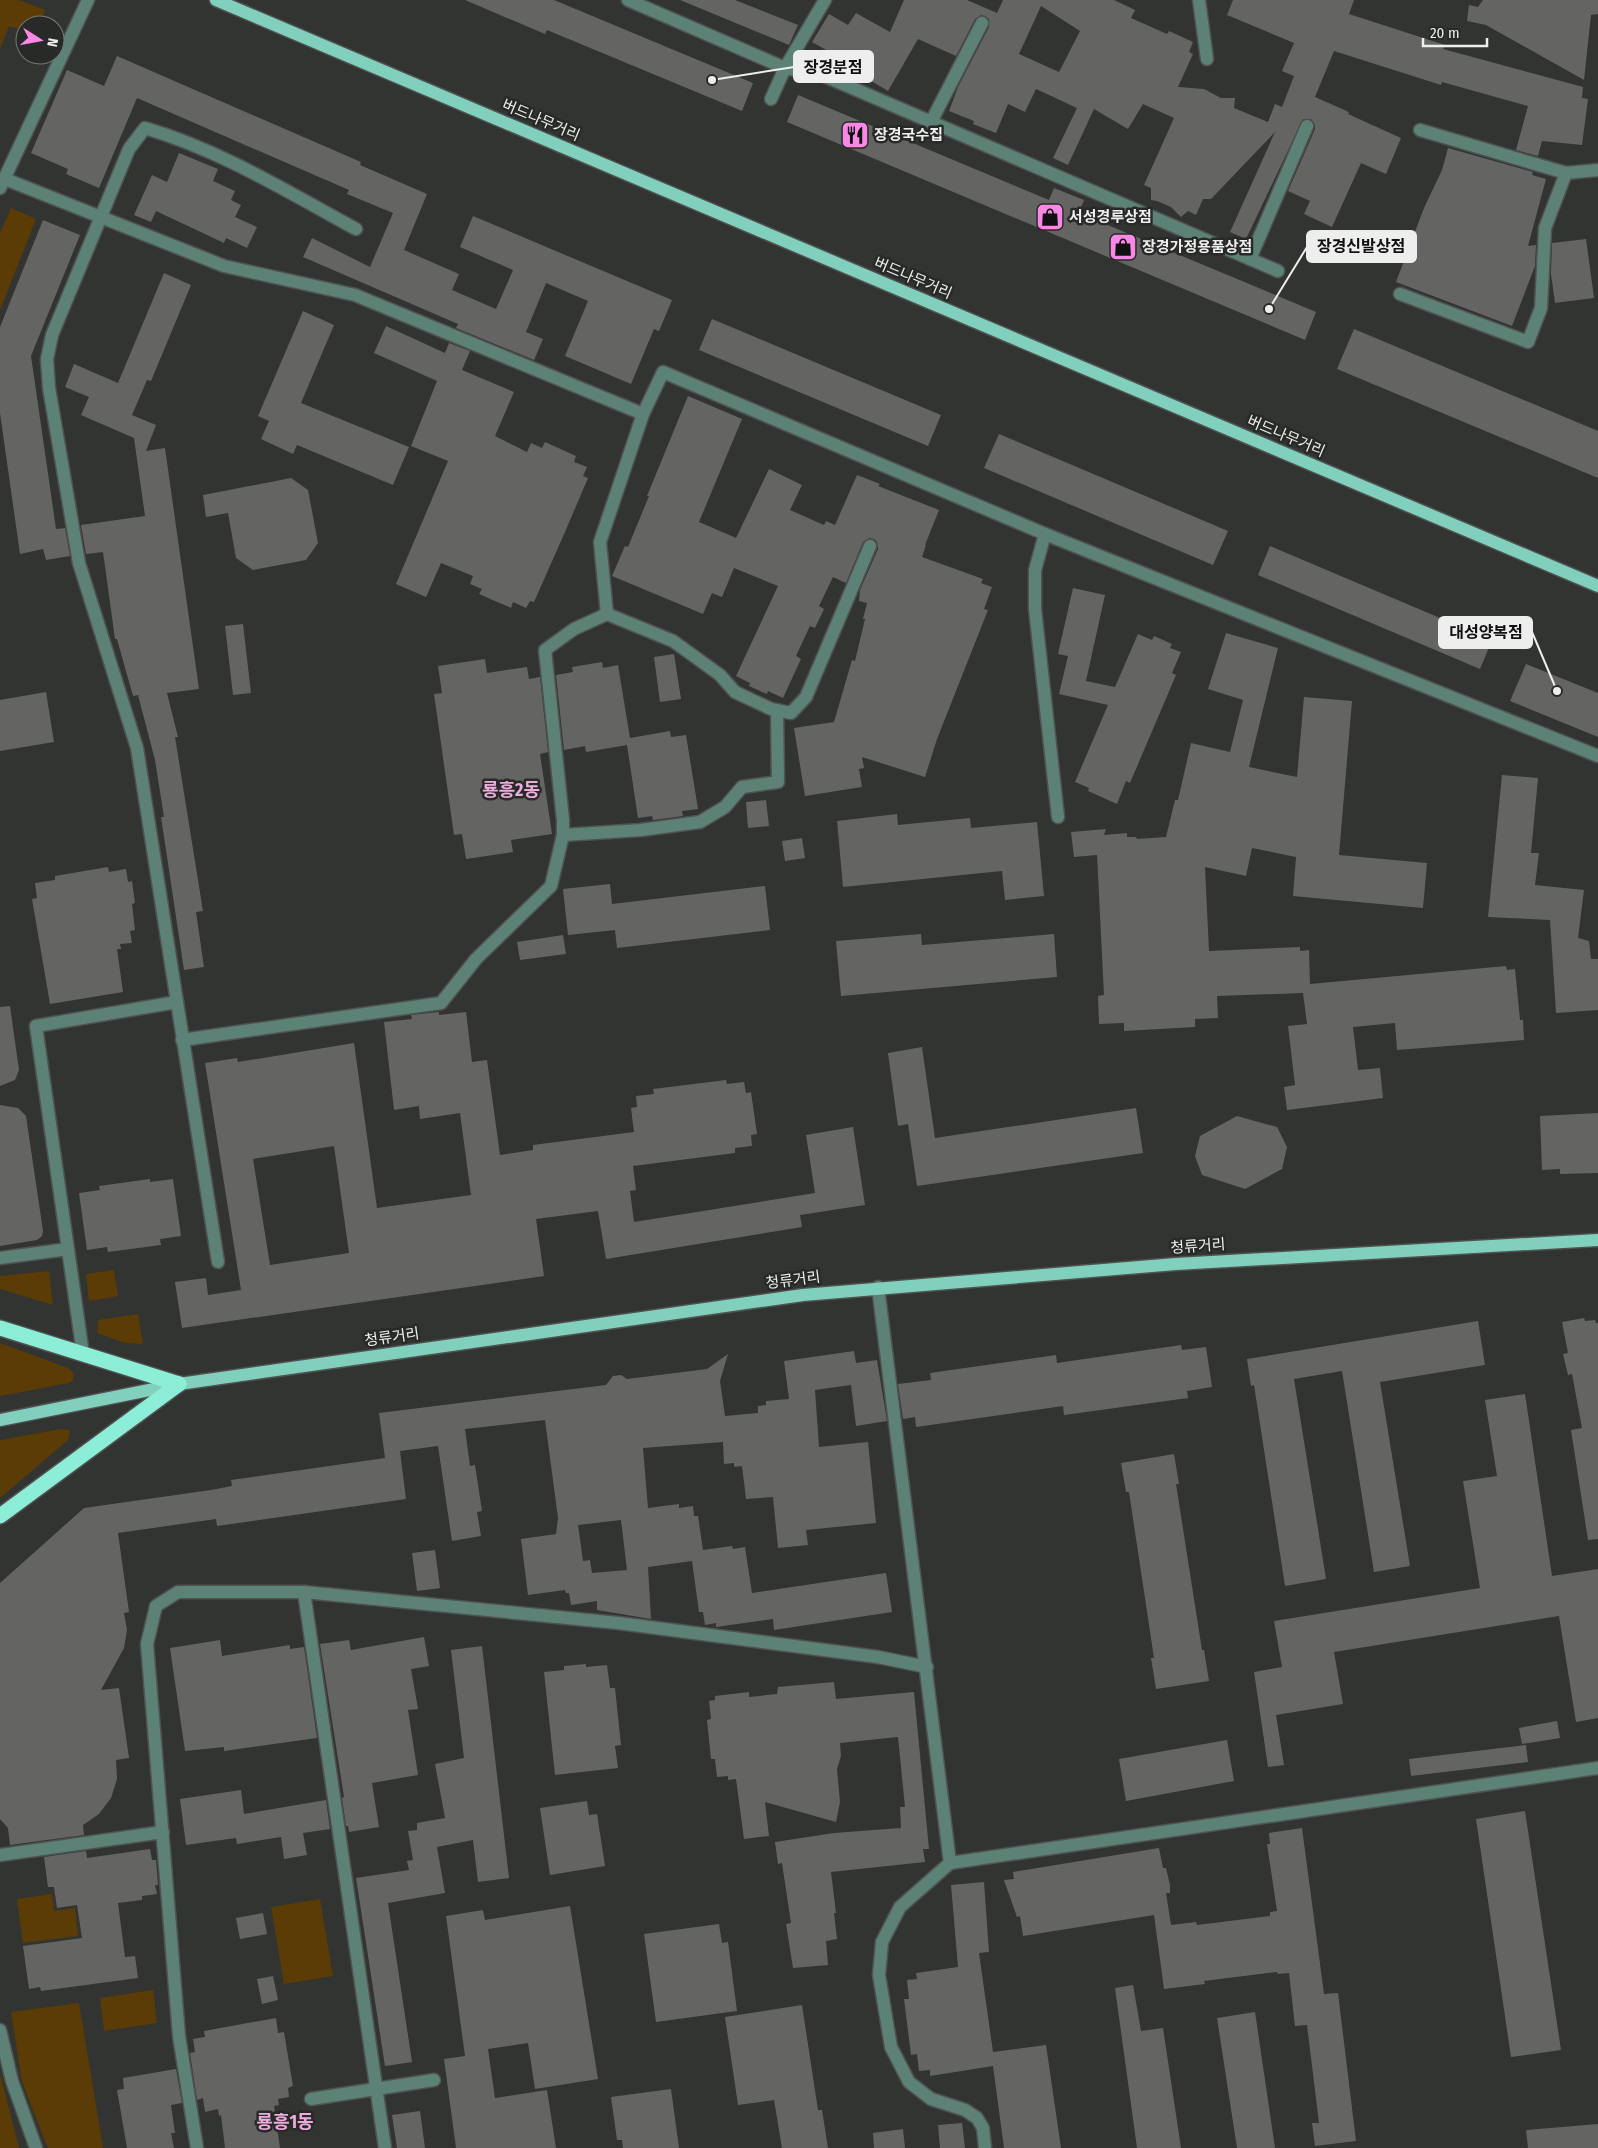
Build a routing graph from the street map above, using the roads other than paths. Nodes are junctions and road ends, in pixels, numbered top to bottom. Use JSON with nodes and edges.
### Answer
{"nodes":[{"id":1,"x":88,"y":0,"type":"edge"},
{"id":2,"x":216,"y":0,"type":"edge"},
{"id":3,"x":628,"y":0,"type":"edge"},
{"id":4,"x":825,"y":0,"type":"edge"},
{"id":5,"x":1199,"y":0,"type":"edge"},
{"id":6,"x":648,"y":4,"type":"edge"},
{"id":7,"x":982,"y":23,"type":"dead end"},
{"id":8,"x":1207,"y":60,"type":"dead end"},
{"id":9,"x":785,"y":68,"type":"junction"},
{"id":10,"x":771,"y":99,"type":"dead end"},
{"id":11,"x":931,"y":122,"type":"junction"},
{"id":12,"x":1307,"y":126,"type":"dead end"},
{"id":13,"x":1420,"y":130,"type":"dead end"},
{"id":14,"x":1598,"y":170,"type":"edge"},
{"id":15,"x":1566,"y":173,"type":"junction"},
{"id":16,"x":2,"y":183,"type":"edge"},
{"id":17,"x":101,"y":217,"type":"junction"},
{"id":18,"x":356,"y":229,"type":"dead end"},
{"id":19,"x":1250,"y":259,"type":"junction"},
{"id":20,"x":1278,"y":271,"type":"dead end"},
{"id":21,"x":1400,"y":294,"type":"dead end"},
{"id":22,"x":643,"y":414,"type":"junction"},
{"id":23,"x":1045,"y":534,"type":"junction"},
{"id":24,"x":870,"y":546,"type":"dead end"},
{"id":25,"x":1598,"y":586,"type":"edge"},
{"id":26,"x":607,"y":614,"type":"junction"},
{"id":27,"x":778,"y":710,"type":"junction"},
{"id":28,"x":1598,"y":756,"type":"edge"},
{"id":29,"x":1058,"y":817,"type":"dead end"},
{"id":30,"x":563,"y":835,"type":"junction"},
{"id":31,"x":177,"y":1002,"type":"junction"},
{"id":32,"x":182,"y":1040,"type":"junction"},
{"id":33,"x":1598,"y":1240,"type":"edge"},
{"id":34,"x":68,"y":1249,"type":"junction"},
{"id":35,"x":0,"y":1258,"type":"edge"},
{"id":36,"x":218,"y":1262,"type":"dead end"},
{"id":37,"x":878,"y":1287,"type":"junction"},
{"id":38,"x":0,"y":1328,"type":"edge"},
{"id":39,"x":82,"y":1354,"type":"junction"},
{"id":40,"x":179,"y":1384,"type":"junction"},
{"id":41,"x":0,"y":1420,"type":"edge"},
{"id":42,"x":0,"y":1516,"type":"edge"},
{"id":43,"x":304,"y":1592,"type":"junction"},
{"id":44,"x":927,"y":1667,"type":"junction"},
{"id":45,"x":1598,"y":1768,"type":"edge"},
{"id":46,"x":163,"y":1832,"type":"junction"},
{"id":47,"x":0,"y":1854,"type":"edge"},
{"id":48,"x":950,"y":1863,"type":"junction"},
{"id":49,"x":0,"y":2030,"type":"edge"},
{"id":50,"x":434,"y":2080,"type":"dead end"},
{"id":51,"x":376,"y":2089,"type":"junction"},
{"id":52,"x":312,"y":2100,"type":"dead end"},
{"id":53,"x":36,"y":2148,"type":"edge"},
{"id":54,"x":197,"y":2148,"type":"edge"},
{"id":55,"x":385,"y":2148,"type":"edge"},
{"id":56,"x":985,"y":2148,"type":"edge"}],
"edges":[{"from":1,"to":16,"type":"street"},
{"from":2,"to":25,"type":"main road","name":"버드나무거리"},
{"from":3,"to":6,"type":"street"},
{"from":4,"to":9,"type":"street"},
{"from":5,"to":8,"type":"street"},
{"from":6,"to":9,"type":"street"},
{"from":7,"to":11,"type":"street"},
{"from":9,"to":10,"type":"street"},
{"from":9,"to":11,"type":"street"},
{"from":11,"to":19,"type":"street"},
{"from":12,"to":19,"type":"street"},
{"from":13,"to":15,"type":"street"},
{"from":14,"to":15,"type":"street"},
{"from":15,"to":21,"type":"street"},
{"from":16,"to":17,"type":"street"},
{"from":17,"to":18,"type":"street"},
{"from":17,"to":22,"type":"street"},
{"from":17,"to":31,"type":"street"},
{"from":19,"to":20,"type":"street"},
{"from":22,"to":23,"type":"street"},
{"from":22,"to":26,"type":"street"},
{"from":23,"to":28,"type":"street"},
{"from":23,"to":29,"type":"street"},
{"from":24,"to":27,"type":"street"},
{"from":26,"to":27,"type":"street"},
{"from":26,"to":30,"type":"street"},
{"from":27,"to":30,"type":"street"},
{"from":30,"to":32,"type":"street"},
{"from":31,"to":32,"type":"street"},
{"from":31,"to":34,"type":"street"},
{"from":32,"to":36,"type":"street"},
{"from":33,"to":37,"type":"main road","name":"청류거리"},
{"from":34,"to":35,"type":"street"},
{"from":34,"to":39,"type":"street"},
{"from":37,"to":40,"type":"main road","name":"청류거리"},
{"from":37,"to":44,"type":"street"},
{"from":38,"to":39,"type":"highway"},
{"from":39,"to":40,"type":"highway"},
{"from":40,"to":41,"type":"main road","name":"청류거리"},
{"from":40,"to":42,"type":"highway"},
{"from":43,"to":44,"type":"street"},
{"from":43,"to":46,"type":"street"},
{"from":43,"to":51,"type":"street"},
{"from":44,"to":48,"type":"street"},
{"from":45,"to":48,"type":"street"},
{"from":46,"to":47,"type":"street"},
{"from":46,"to":54,"type":"street"},
{"from":48,"to":56,"type":"street"},
{"from":49,"to":53,"type":"street"},
{"from":50,"to":51,"type":"street"},
{"from":51,"to":52,"type":"street"},
{"from":51,"to":55,"type":"street"}]}
